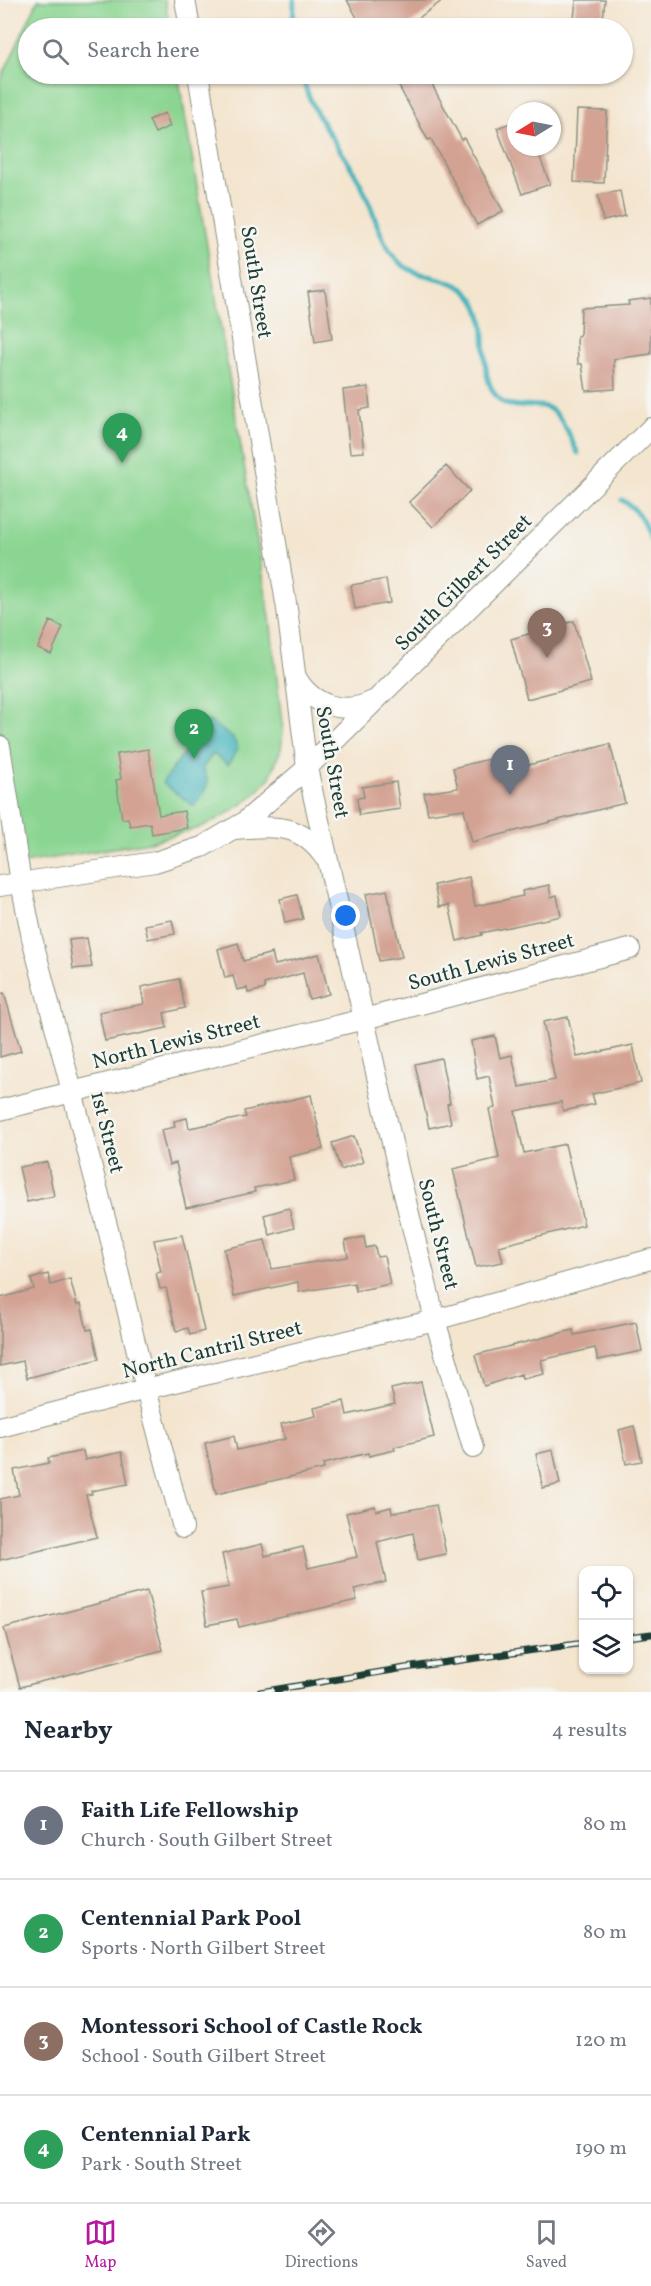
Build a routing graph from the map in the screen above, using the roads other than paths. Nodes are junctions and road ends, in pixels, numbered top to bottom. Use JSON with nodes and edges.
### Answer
{"nodes":[{"id":1,"x":185,"y":0,"type":"edge"},
{"id":2,"x":188,"y":18,"type":"edge"},
{"id":3,"x":200,"y":84,"type":"edge"},
{"id":4,"x":651,"y":428,"type":"edge"},
{"id":5,"x":294,"y":675,"type":"junction"},
{"id":6,"x":381,"y":696,"type":"junction"},
{"id":7,"x":0,"y":746,"type":"edge"},
{"id":8,"x":307,"y":768,"type":"junction"},
{"id":9,"x":235,"y":829,"type":"junction"},
{"id":10,"x":327,"y":861,"type":"junction"},
{"id":11,"x":21,"y":883,"type":"junction"},
{"id":12,"x":0,"y":886,"type":"edge"},
{"id":13,"x":630,"y":949,"type":"dead end"},
{"id":14,"x":364,"y":1019,"type":"junction"},
{"id":15,"x":73,"y":1091,"type":"junction"},
{"id":16,"x":0,"y":1110,"type":"edge"},
{"id":17,"x":651,"y":1259,"type":"edge"},
{"id":18,"x":435,"y":1320,"type":"junction"},
{"id":19,"x":146,"y":1389,"type":"junction"},
{"id":20,"x":0,"y":1427,"type":"edge"},
{"id":21,"x":473,"y":1448,"type":"dead end"},
{"id":22,"x":183,"y":1528,"type":"dead end"}],
"edges":[{"from":1,"to":2,"type":"street"},
{"from":3,"to":5,"type":"street","name":"South Street"},
{"from":4,"to":6,"type":"street","name":"South Gilbert Street"},
{"from":5,"to":6,"type":"street"},
{"from":5,"to":8,"type":"street","name":"South Street"},
{"from":6,"to":8,"type":"street","name":"South Gilbert Street"},
{"from":7,"to":11,"type":"street","name":"1st Street"},
{"from":8,"to":9,"type":"street","name":"South Gilbert Street"},
{"from":8,"to":10,"type":"street","name":"South Street"},
{"from":9,"to":10,"type":"street"},
{"from":9,"to":11,"type":"street"},
{"from":10,"to":14,"type":"street","name":"South Street"},
{"from":11,"to":12,"type":"street"},
{"from":11,"to":15,"type":"street","name":"1st Street"},
{"from":13,"to":14,"type":"street","name":"South Lewis Street"},
{"from":14,"to":15,"type":"street","name":"North Lewis Street"},
{"from":14,"to":18,"type":"street","name":"South Street"},
{"from":15,"to":16,"type":"street","name":"North Lewis Street"},
{"from":15,"to":19,"type":"street","name":"1st Street"},
{"from":17,"to":18,"type":"street","name":"North Cantril Street"},
{"from":18,"to":19,"type":"street","name":"North Cantril Street"},
{"from":18,"to":21,"type":"street","name":"South Street"},
{"from":19,"to":20,"type":"street","name":"North Cantril Street"},
{"from":19,"to":22,"type":"street","name":"1st Street"}]}
